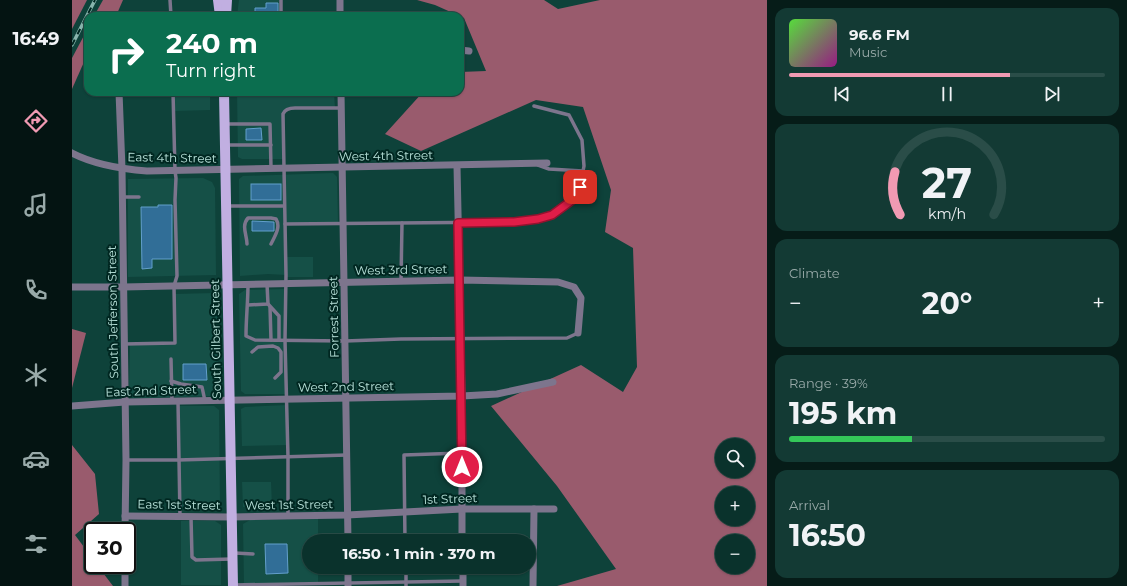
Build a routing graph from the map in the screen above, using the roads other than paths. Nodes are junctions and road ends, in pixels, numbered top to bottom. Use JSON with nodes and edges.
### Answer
{"nodes":[{"id":1,"x":170,"y":0,"type":"edge"},
{"id":2,"x":218,"y":0,"type":"edge"},
{"id":3,"x":227,"y":0,"type":"edge"},
{"id":4,"x":281,"y":0,"type":"edge"},
{"id":5,"x":340,"y":0,"type":"edge"},
{"id":6,"x":171,"y":12,"type":"edge"},
{"id":7,"x":220,"y":12,"type":"edge"},
{"id":8,"x":226,"y":12,"type":"edge"},
{"id":9,"x":281,"y":12,"type":"edge"},
{"id":10,"x":340,"y":12,"type":"edge"},
{"id":11,"x":464,"y":50,"type":"edge"},
{"id":12,"x":469,"y":51,"type":"dead end"},
{"id":13,"x":119,"y":96,"type":"edge"},
{"id":14,"x":173,"y":96,"type":"edge"},
{"id":15,"x":224,"y":96,"type":"edge"},
{"id":16,"x":341,"y":96,"type":"edge"},
{"id":17,"x":534,"y":106,"type":"dead end"},
{"id":18,"x":341,"y":108,"type":"junction"},
{"id":19,"x":225,"y":124,"type":"junction"},
{"id":20,"x":225,"y":145,"type":"junction"},
{"id":21,"x":270,"y":145,"type":"junction"},
{"id":22,"x":72,"y":153,"type":"edge"},
{"id":23,"x":532,"y":163,"type":"junction"},
{"id":24,"x":547,"y":163,"type":"dead end"},
{"id":25,"x":457,"y":166,"type":"junction"},
{"id":26,"x":271,"y":168,"type":"junction"},
{"id":27,"x":284,"y":168,"type":"junction"},
{"id":28,"x":342,"y":168,"type":"junction"},
{"id":29,"x":122,"y":169,"type":"junction"},
{"id":30,"x":226,"y":170,"type":"junction"},
{"id":31,"x":175,"y":171,"type":"junction"},
{"id":32,"x":583,"y":171,"type":"junction"},
{"id":33,"x":122,"y":197,"type":"junction"},
{"id":34,"x":139,"y":197,"type":"dead end"},
{"id":35,"x":226,"y":206,"type":"junction"},
{"id":36,"x":284,"y":206,"type":"junction"},
{"id":37,"x":402,"y":223,"type":"junction"},
{"id":38,"x":458,"y":223,"type":"junction"},
{"id":39,"x":285,"y":224,"type":"junction"},
{"id":40,"x":343,"y":224,"type":"junction"},
{"id":41,"x":247,"y":244,"type":"dead end"},
{"id":42,"x":271,"y":244,"type":"dead end"},
{"id":43,"x":460,"y":280,"type":"junction"},
{"id":44,"x":401,"y":281,"type":"junction"},
{"id":45,"x":286,"y":283,"type":"junction"},
{"id":46,"x":344,"y":283,"type":"junction"},
{"id":47,"x":228,"y":284,"type":"junction"},
{"id":48,"x":248,"y":284,"type":"junction"},
{"id":49,"x":267,"y":284,"type":"junction"},
{"id":50,"x":72,"y":286,"type":"edge"},
{"id":51,"x":174,"y":286,"type":"junction"},
{"id":52,"x":123,"y":287,"type":"junction"},
{"id":53,"x":248,"y":305,"type":"junction"},
{"id":54,"x":269,"y":306,"type":"junction"},
{"id":55,"x":578,"y":333,"type":"joint"},
{"id":56,"x":461,"y":338,"type":"junction"},
{"id":57,"x":271,"y":340,"type":"junction"},
{"id":58,"x":279,"y":340,"type":"junction"},
{"id":59,"x":285,"y":340,"type":"junction"},
{"id":60,"x":345,"y":341,"type":"junction"},
{"id":61,"x":124,"y":344,"type":"junction"},
{"id":62,"x":252,"y":352,"type":"dead end"},
{"id":63,"x":171,"y":359,"type":"dead end"},
{"id":64,"x":274,"y":378,"type":"dead end"},
{"id":65,"x":171,"y":381,"type":"junction"},
{"id":66,"x":553,"y":382,"type":"dead end"},
{"id":67,"x":462,"y":396,"type":"junction"},
{"id":68,"x":346,"y":398,"type":"junction"},
{"id":69,"x":286,"y":399,"type":"junction"},
{"id":70,"x":230,"y":400,"type":"junction"},
{"id":71,"x":175,"y":401,"type":"junction"},
{"id":72,"x":205,"y":401,"type":"junction"},
{"id":73,"x":125,"y":402,"type":"junction"},
{"id":74,"x":72,"y":406,"type":"edge"},
{"id":75,"x":462,"y":453,"type":"junction"},
{"id":76,"x":347,"y":455,"type":"junction"},
{"id":77,"x":288,"y":457,"type":"junction"},
{"id":78,"x":231,"y":458,"type":"junction"},
{"id":79,"x":126,"y":460,"type":"junction"},
{"id":80,"x":178,"y":460,"type":"junction"},
{"id":81,"x":462,"y":509,"type":"junction"},
{"id":82,"x":534,"y":509,"type":"junction"},
{"id":83,"x":554,"y":509,"type":"dead end"},
{"id":84,"x":405,"y":512,"type":"junction"},
{"id":85,"x":347,"y":515,"type":"junction"},
{"id":86,"x":125,"y":516,"type":"junction"},
{"id":87,"x":288,"y":516,"type":"junction"},
{"id":88,"x":180,"y":517,"type":"junction"},
{"id":89,"x":191,"y":517,"type":"junction"},
{"id":90,"x":232,"y":517,"type":"junction"},
{"id":91,"x":125,"y":522,"type":"edge"},
{"id":92,"x":348,"y":534,"type":"edge"},
{"id":93,"x":405,"y":534,"type":"edge"},
{"id":94,"x":462,"y":534,"type":"edge"},
{"id":95,"x":253,"y":554,"type":"dead end"},
{"id":96,"x":233,"y":556,"type":"junction"},
{"id":97,"x":125,"y":574,"type":"edge"},
{"id":98,"x":348,"y":574,"type":"edge"},
{"id":99,"x":462,"y":574,"type":"edge"},
{"id":100,"x":406,"y":584,"type":"edge"},
{"id":101,"x":463,"y":584,"type":"edge"},
{"id":102,"x":290,"y":585,"type":"edge"},
{"id":103,"x":348,"y":585,"type":"edge"},
{"id":104,"x":125,"y":586,"type":"edge"},
{"id":105,"x":233,"y":586,"type":"edge"},
{"id":106,"x":533,"y":586,"type":"edge"}],
"edges":[{"from":1,"to":6,"type":"lane"},
{"from":2,"to":7,"type":"main road"},
{"from":3,"to":8,"type":"main road"},
{"from":4,"to":9,"type":"lane"},
{"from":5,"to":10,"type":"street"},
{"from":11,"to":12,"type":"street"},
{"from":13,"to":29,"type":"street","name":"South Jefferson Street"},
{"from":14,"to":31,"type":"lane"},
{"from":15,"to":19,"type":"main road","name":"South Gilbert Street"},
{"from":16,"to":18,"type":"street","name":"Forrest Street"},
{"from":17,"to":32,"type":"lane"},
{"from":18,"to":27,"type":"lane"},
{"from":18,"to":28,"type":"street","name":"Forrest Street"},
{"from":19,"to":20,"type":"main road","name":"South Gilbert Street"},
{"from":19,"to":21,"type":"lane"},
{"from":20,"to":21,"type":"lane"},
{"from":20,"to":30,"type":"main road","name":"South Gilbert Street"},
{"from":21,"to":26,"type":"lane"},
{"from":22,"to":29,"type":"street","name":"East 4th Street"},
{"from":23,"to":24,"type":"street","name":"West 4th Street"},
{"from":23,"to":25,"type":"street","name":"West 4th Street"},
{"from":23,"to":32,"type":"lane"},
{"from":25,"to":28,"type":"street","name":"West 4th Street"},
{"from":25,"to":38,"type":"street"},
{"from":26,"to":27,"type":"street","name":"West 4th Street"},
{"from":26,"to":30,"type":"street","name":"West 4th Street"},
{"from":27,"to":28,"type":"street","name":"West 4th Street"},
{"from":27,"to":36,"type":"lane"},
{"from":28,"to":40,"type":"street","name":"Forrest Street"},
{"from":29,"to":31,"type":"street","name":"East 4th Street"},
{"from":29,"to":33,"type":"street","name":"South Jefferson Street"},
{"from":30,"to":31,"type":"street","name":"East 4th Street"},
{"from":30,"to":35,"type":"main road","name":"South Gilbert Street"},
{"from":31,"to":51,"type":"lane"},
{"from":32,"to":38,"type":"lane"},
{"from":33,"to":34,"type":"lane"},
{"from":33,"to":52,"type":"street","name":"South Jefferson Street"},
{"from":35,"to":36,"type":"lane"},
{"from":35,"to":47,"type":"main road","name":"South Gilbert Street"},
{"from":36,"to":39,"type":"lane"},
{"from":37,"to":38,"type":"lane"},
{"from":37,"to":40,"type":"lane"},
{"from":37,"to":44,"type":"lane"},
{"from":38,"to":43,"type":"street"},
{"from":39,"to":40,"type":"lane"},
{"from":39,"to":45,"type":"lane"},
{"from":40,"to":46,"type":"street","name":"Forrest Street"},
{"from":41,"to":42,"type":"lane"},
{"from":43,"to":44,"type":"street","name":"West 3rd Street"},
{"from":43,"to":55,"type":"street","name":"West 3rd Street"},
{"from":43,"to":56,"type":"street"},
{"from":44,"to":46,"type":"street","name":"West 3rd Street"},
{"from":45,"to":46,"type":"street","name":"West 3rd Street"},
{"from":45,"to":49,"type":"street","name":"West 3rd Street"},
{"from":45,"to":59,"type":"lane"},
{"from":46,"to":60,"type":"street","name":"Forrest Street"},
{"from":47,"to":48,"type":"street","name":"West 3rd Street"},
{"from":47,"to":51,"type":"street","name":"West 3rd Street"},
{"from":47,"to":70,"type":"main road","name":"South Gilbert Street"},
{"from":48,"to":49,"type":"street","name":"West 3rd Street"},
{"from":48,"to":53,"type":"lane"},
{"from":49,"to":54,"type":"lane"},
{"from":50,"to":52,"type":"street","name":"West 3rd Street"},
{"from":51,"to":52,"type":"street","name":"West 3rd Street"},
{"from":51,"to":61,"type":"lane"},
{"from":52,"to":61,"type":"street","name":"South Jefferson Street"},
{"from":53,"to":54,"type":"lane"},
{"from":53,"to":57,"type":"lane"},
{"from":54,"to":57,"type":"lane"},
{"from":54,"to":58,"type":"lane"},
{"from":55,"to":56,"type":"lane"},
{"from":56,"to":60,"type":"lane"},
{"from":56,"to":67,"type":"street"},
{"from":57,"to":58,"type":"lane"},
{"from":58,"to":59,"type":"lane"},
{"from":59,"to":60,"type":"lane"},
{"from":59,"to":69,"type":"lane"},
{"from":60,"to":68,"type":"street","name":"Forrest Street"},
{"from":61,"to":73,"type":"street","name":"South Jefferson Street"},
{"from":62,"to":64,"type":"lane"},
{"from":63,"to":65,"type":"lane"},
{"from":65,"to":71,"type":"lane"},
{"from":65,"to":72,"type":"lane"},
{"from":66,"to":67,"type":"street","name":"West 2nd Street"},
{"from":67,"to":68,"type":"street","name":"West 2nd Street"},
{"from":67,"to":75,"type":"street"},
{"from":68,"to":69,"type":"street","name":"West 2nd Street"},
{"from":68,"to":76,"type":"street","name":"Forrest Street"},
{"from":69,"to":70,"type":"street","name":"West 2nd Street"},
{"from":69,"to":77,"type":"lane"},
{"from":70,"to":72,"type":"street","name":"East 2nd Street"},
{"from":70,"to":78,"type":"main road","name":"South Gilbert Street"},
{"from":71,"to":72,"type":"street","name":"East 2nd Street"},
{"from":71,"to":73,"type":"street","name":"East 2nd Street"},
{"from":71,"to":80,"type":"lane"},
{"from":73,"to":74,"type":"street","name":"East 2nd Street"},
{"from":73,"to":79,"type":"street","name":"South Jefferson Street"},
{"from":75,"to":81,"type":"street"},
{"from":75,"to":84,"type":"lane"},
{"from":76,"to":77,"type":"lane"},
{"from":76,"to":85,"type":"street","name":"Forrest Street"},
{"from":77,"to":78,"type":"lane"},
{"from":77,"to":87,"type":"lane"},
{"from":78,"to":80,"type":"lane"},
{"from":78,"to":90,"type":"main road","name":"South Gilbert Street"},
{"from":79,"to":80,"type":"lane"},
{"from":79,"to":86,"type":"street","name":"South Jefferson Street"},
{"from":80,"to":88,"type":"lane"},
{"from":81,"to":82,"type":"street","name":"1st Street"},
{"from":81,"to":84,"type":"street","name":"1st Street"},
{"from":81,"to":94,"type":"street"},
{"from":82,"to":83,"type":"street","name":"1st Street"},
{"from":82,"to":106,"type":"street"},
{"from":84,"to":85,"type":"street","name":"1st Street"},
{"from":84,"to":93,"type":"lane"},
{"from":85,"to":87,"type":"street","name":"West 1st Street"},
{"from":85,"to":92,"type":"street","name":"Forrest Street"},
{"from":86,"to":88,"type":"street","name":"East 1st Street"},
{"from":86,"to":91,"type":"street","name":"South Jefferson Street"},
{"from":87,"to":90,"type":"street","name":"West 1st Street"},
{"from":88,"to":89,"type":"street","name":"East 1st Street"},
{"from":89,"to":90,"type":"street","name":"East 1st Street"},
{"from":89,"to":96,"type":"lane"},
{"from":90,"to":96,"type":"main road","name":"South Gilbert Street"},
{"from":95,"to":96,"type":"lane"},
{"from":96,"to":105,"type":"main road","name":"South Gilbert Street"},
{"from":97,"to":104,"type":"street"},
{"from":98,"to":103,"type":"street"},
{"from":99,"to":101,"type":"street"},
{"from":100,"to":101,"type":"lane"},
{"from":100,"to":103,"type":"lane"},
{"from":102,"to":103,"type":"lane"},
{"from":102,"to":105,"type":"lane"}]}
